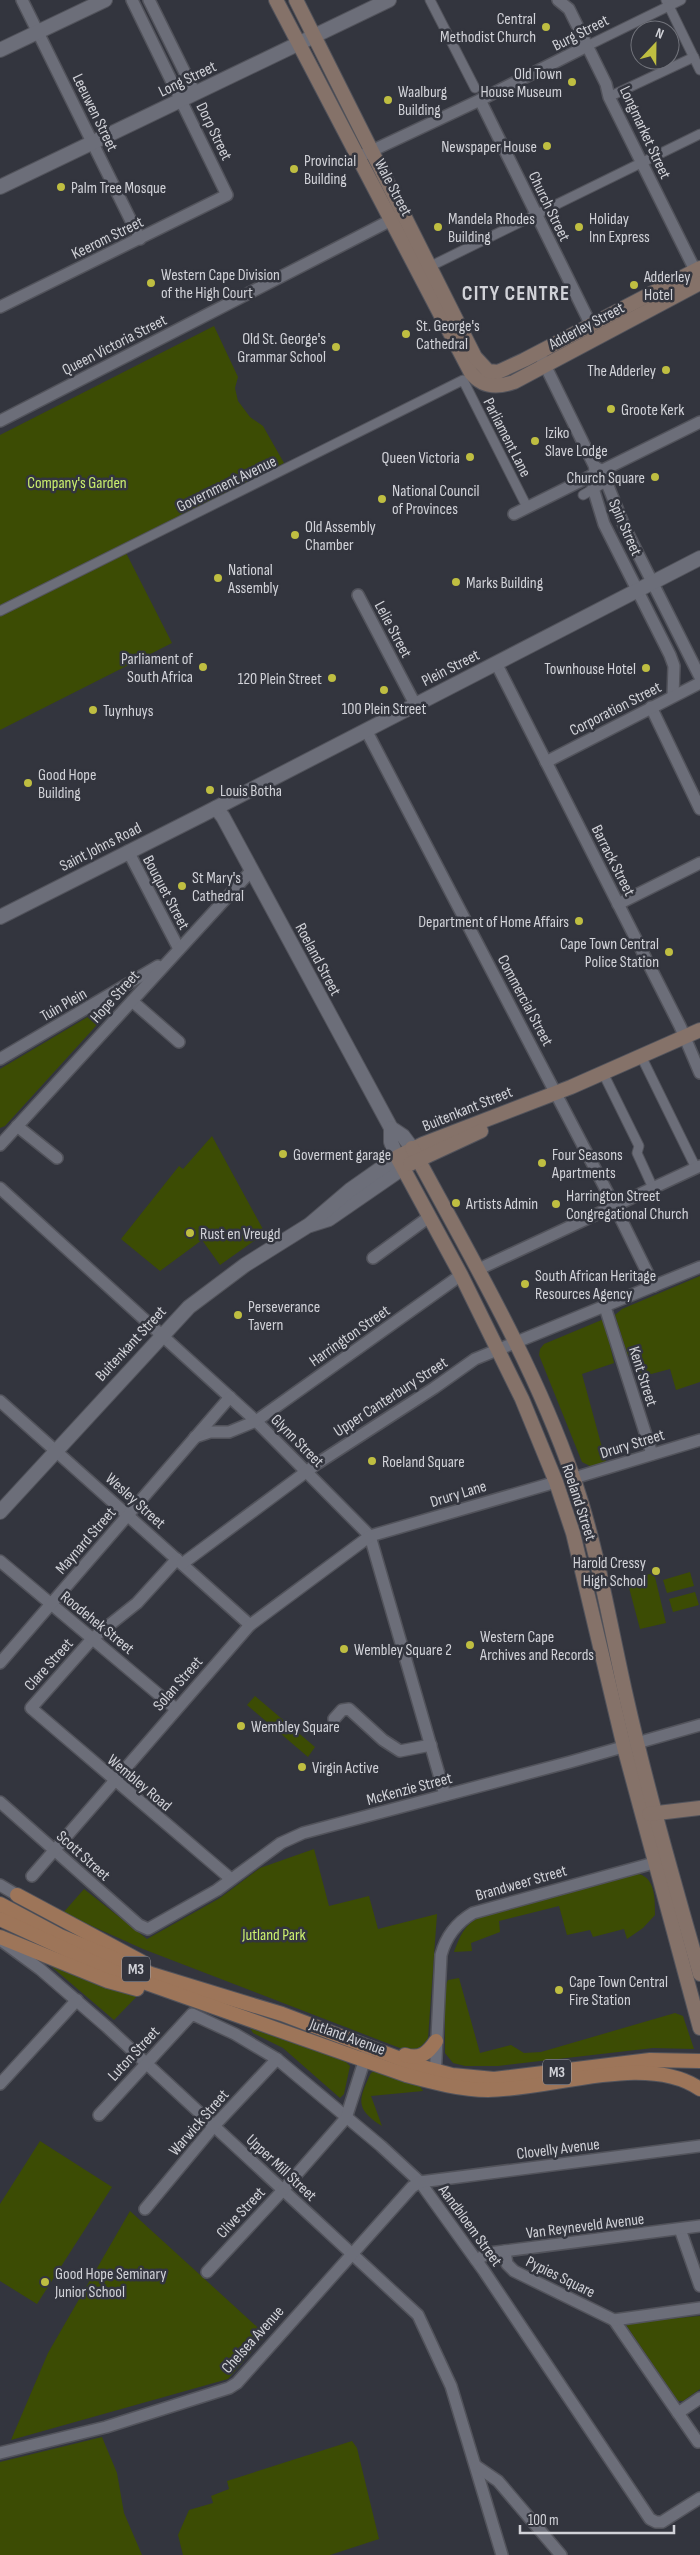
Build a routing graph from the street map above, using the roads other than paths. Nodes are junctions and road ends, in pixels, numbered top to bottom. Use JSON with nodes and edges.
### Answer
{"nodes":[{"id":1,"x":22,"y":0,"type":"edge"},
{"id":2,"x":105,"y":0,"type":"edge"},
{"id":3,"x":132,"y":0,"type":"edge"},
{"id":4,"x":149,"y":0,"type":"edge"},
{"id":5,"x":276,"y":0,"type":"edge"},
{"id":6,"x":296,"y":0,"type":"edge"},
{"id":7,"x":389,"y":0,"type":"edge"},
{"id":8,"x":430,"y":0,"type":"edge"},
{"id":9,"x":558,"y":0,"type":"edge"},
{"id":10,"x":681,"y":0,"type":"edge"},
{"id":11,"x":667,"y":3,"type":"edge"},
{"id":12,"x":38,"y":32,"type":"junction"},
{"id":13,"x":314,"y":36,"type":"junction"},
{"id":14,"x":298,"y":44,"type":"junction"},
{"id":15,"x":587,"y":46,"type":"junction"},
{"id":16,"x":0,"y":50,"type":"edge"},
{"id":17,"x":694,"y":57,"type":"junction"},
{"id":18,"x":700,"y":70,"type":"edge"},
{"id":19,"x":475,"y":88,"type":"dead end"},
{"id":20,"x":195,"y":93,"type":"junction"},
{"id":21,"x":615,"y":94,"type":"dead end"},
{"id":22,"x":182,"y":100,"type":"junction"},
{"id":23,"x":480,"y":100,"type":"junction"},
{"id":24,"x":700,"y":134,"type":"edge"},
{"id":25,"x":93,"y":142,"type":"junction"},
{"id":26,"x":365,"y":154,"type":"junction"},
{"id":27,"x":641,"y":163,"type":"junction"},
{"id":28,"x":0,"y":187,"type":"edge"},
{"id":29,"x":227,"y":195,"type":"joint"},
{"id":30,"x":536,"y":214,"type":"junction"},
{"id":31,"x":397,"y":217,"type":"junction"},
{"id":32,"x":140,"y":239,"type":"junction"},
{"id":33,"x":435,"y":264,"type":"dead end"},
{"id":34,"x":699,"y":276,"type":"edge"},
{"id":35,"x":0,"y":307,"type":"edge"},
{"id":36,"x":591,"y":325,"type":"junction"},
{"id":37,"x":539,"y":352,"type":"junction"},
{"id":38,"x":546,"y":366,"type":"junction"},
{"id":39,"x":487,"y":378,"type":"junction"},
{"id":40,"x":463,"y":380,"type":"joint"},
{"id":41,"x":0,"y":421,"type":"edge"},
{"id":42,"x":700,"y":422,"type":"edge"},
{"id":43,"x":601,"y":475,"type":"junction"},
{"id":44,"x":593,"y":488,"type":"junction"},
{"id":45,"x":583,"y":495,"type":"dead end"},
{"id":46,"x":527,"y":508,"type":"junction"},
{"id":47,"x":514,"y":514,"type":"dead end"},
{"id":48,"x":700,"y":558,"type":"edge"},
{"id":49,"x":652,"y":583,"type":"junction"},
{"id":50,"x":638,"y":590,"type":"junction"},
{"id":51,"x":358,"y":595,"type":"dead end"},
{"id":52,"x":0,"y":611,"type":"edge"},
{"id":53,"x":496,"y":663,"type":"junction"},
{"id":54,"x":700,"y":677,"type":"edge"},
{"id":55,"x":700,"y":683,"type":"edge"},
{"id":56,"x":673,"y":696,"type":"junction"},
{"id":57,"x":415,"y":704,"type":"junction"},
{"id":58,"x":650,"y":708,"type":"junction"},
{"id":59,"x":366,"y":730,"type":"junction"},
{"id":60,"x":546,"y":762,"type":"junction"},
{"id":61,"x":216,"y":808,"type":"junction"},
{"id":62,"x":700,"y":809,"type":"edge"},
{"id":63,"x":128,"y":851,"type":"junction"},
{"id":64,"x":700,"y":862,"type":"edge"},
{"id":65,"x":252,"y":870,"type":"junction"},
{"id":66,"x":618,"y":904,"type":"junction"},
{"id":67,"x":0,"y":917,"type":"edge"},
{"id":68,"x":179,"y":949,"type":"junction"},
{"id":69,"x":168,"y":960,"type":"junction"},
{"id":70,"x":132,"y":1001,"type":"junction"},
{"id":71,"x":700,"y":1030,"type":"edge"},
{"id":72,"x":684,"y":1037,"type":"junction"},
{"id":73,"x":178,"y":1042,"type":"dead end"},
{"id":74,"x":641,"y":1056,"type":"junction"},
{"id":75,"x":0,"y":1059,"type":"edge"},
{"id":76,"x":603,"y":1072,"type":"junction"},
{"id":77,"x":700,"y":1072,"type":"edge"},
{"id":78,"x":556,"y":1094,"type":"junction"},
{"id":79,"x":15,"y":1128,"type":"junction"},
{"id":80,"x":391,"y":1128,"type":"junction"},
{"id":81,"x":0,"y":1136,"type":"edge"},
{"id":82,"x":0,"y":1145,"type":"edge"},
{"id":83,"x":415,"y":1154,"type":"junction"},
{"id":84,"x":57,"y":1158,"type":"dead end"},
{"id":85,"x":400,"y":1162,"type":"junction"},
{"id":86,"x":698,"y":1167,"type":"edge"},
{"id":87,"x":0,"y":1188,"type":"edge"},
{"id":88,"x":653,"y":1188,"type":"junction"},
{"id":89,"x":614,"y":1205,"type":"junction"},
{"id":90,"x":429,"y":1218,"type":"junction"},
{"id":91,"x":373,"y":1258,"type":"dead end"},
{"id":92,"x":700,"y":1267,"type":"edge"},
{"id":93,"x":479,"y":1269,"type":"junction"},
{"id":94,"x":461,"y":1275,"type":"junction"},
{"id":95,"x":654,"y":1286,"type":"junction"},
{"id":96,"x":605,"y":1307,"type":"junction"},
{"id":97,"x":162,"y":1336,"type":"junction"},
{"id":98,"x":516,"y":1344,"type":"junction"},
{"id":99,"x":498,"y":1351,"type":"junction"},
{"id":100,"x":230,"y":1397,"type":"junction"},
{"id":101,"x":0,"y":1401,"type":"edge"},
{"id":102,"x":256,"y":1421,"type":"junction"},
{"id":103,"x":193,"y":1438,"type":"junction"},
{"id":104,"x":700,"y":1440,"type":"edge"},
{"id":105,"x":55,"y":1450,"type":"junction"},
{"id":106,"x":652,"y":1454,"type":"junction"},
{"id":107,"x":306,"y":1471,"type":"junction"},
{"id":108,"x":574,"y":1478,"type":"junction"},
{"id":109,"x":556,"y":1482,"type":"junction"},
{"id":110,"x":0,"y":1512,"type":"edge"},
{"id":111,"x":129,"y":1514,"type":"junction"},
{"id":112,"x":370,"y":1536,"type":"junction"},
{"id":113,"x":0,"y":1561,"type":"edge"},
{"id":114,"x":180,"y":1561,"type":"junction"},
{"id":115,"x":51,"y":1604,"type":"junction"},
{"id":116,"x":250,"y":1625,"type":"junction"},
{"id":117,"x":93,"y":1638,"type":"junction"},
{"id":118,"x":0,"y":1662,"type":"edge"},
{"id":119,"x":31,"y":1708,"type":"joint"},
{"id":120,"x":176,"y":1709,"type":"junction"},
{"id":121,"x":334,"y":1719,"type":"dead end"},
{"id":122,"x":700,"y":1725,"type":"edge"},
{"id":123,"x":431,"y":1745,"type":"junction"},
{"id":124,"x":630,"y":1745,"type":"junction"},
{"id":125,"x":114,"y":1781,"type":"junction"},
{"id":126,"x":445,"y":1795,"type":"junction"},
{"id":127,"x":0,"y":1802,"type":"edge"},
{"id":128,"x":700,"y":1808,"type":"edge"},
{"id":129,"x":650,"y":1814,"type":"junction"},
{"id":130,"x":54,"y":1850,"type":"junction"},
{"id":131,"x":662,"y":1861,"type":"junction"},
{"id":132,"x":32,"y":1876,"type":"dead end"},
{"id":133,"x":231,"y":1879,"type":"junction"},
{"id":134,"x":0,"y":1885,"type":"edge"},
{"id":135,"x":17,"y":1895,"type":"joint"},
{"id":136,"x":0,"y":1904,"type":"edge"},
{"id":137,"x":0,"y":1919,"type":"edge"},
{"id":138,"x":148,"y":1930,"type":"joint"},
{"id":139,"x":0,"y":1938,"type":"edge"},
{"id":140,"x":57,"y":1941,"type":"junction"},
{"id":141,"x":700,"y":1974,"type":"edge"},
{"id":142,"x":179,"y":1983,"type":"junction"},
{"id":143,"x":76,"y":2000,"type":"junction"},
{"id":144,"x":194,"y":2007,"type":"junction"},
{"id":145,"x":700,"y":2028,"type":"edge"},
{"id":146,"x":436,"y":2041,"type":"junction"},
{"id":147,"x":369,"y":2046,"type":"junction"},
{"id":148,"x":385,"y":2053,"type":"junction"},
{"id":149,"x":277,"y":2059,"type":"junction"},
{"id":150,"x":364,"y":2060,"type":"junction"},
{"id":151,"x":700,"y":2061,"type":"edge"},
{"id":152,"x":145,"y":2063,"type":"junction"},
{"id":153,"x":435,"y":2077,"type":"junction"},
{"id":154,"x":0,"y":2084,"type":"edge"},
{"id":155,"x":700,"y":2090,"type":"edge"},
{"id":156,"x":99,"y":2115,"type":"dead end"},
{"id":157,"x":346,"y":2118,"type":"junction"},
{"id":158,"x":214,"y":2126,"type":"junction"},
{"id":159,"x":700,"y":2146,"type":"edge"},
{"id":160,"x":420,"y":2182,"type":"junction"},
{"id":161,"x":283,"y":2190,"type":"junction"},
{"id":162,"x":145,"y":2209,"type":"dead end"},
{"id":163,"x":700,"y":2226,"type":"edge"},
{"id":164,"x":680,"y":2229,"type":"junction"},
{"id":165,"x":505,"y":2251,"type":"junction"},
{"id":166,"x":351,"y":2253,"type":"junction"},
{"id":167,"x":476,"y":2260,"type":"junction"},
{"id":168,"x":207,"y":2272,"type":"dead end"},
{"id":169,"x":700,"y":2286,"type":"edge"},
{"id":170,"x":700,"y":2308,"type":"edge"},
{"id":171,"x":614,"y":2320,"type":"junction"},
{"id":172,"x":700,"y":2398,"type":"edge"},
{"id":173,"x":678,"y":2413,"type":"junction"},
{"id":174,"x":698,"y":2442,"type":"dead end"},
{"id":175,"x":0,"y":2453,"type":"edge"},
{"id":176,"x":476,"y":2466,"type":"junction"},
{"id":177,"x":700,"y":2498,"type":"edge"},
{"id":178,"x":502,"y":2555,"type":"edge"},
{"id":179,"x":560,"y":2555,"type":"edge"}],
"edges":[{"from":1,"to":12,"type":"street","name":"Leeuwen Street"},
{"from":2,"to":12,"type":"street"},
{"from":3,"to":22,"type":"street","name":"Dorp Street"},
{"from":4,"to":20,"type":"street","name":"Dorp Street"},
{"from":5,"to":14,"type":"main road","name":"Wale Street"},
{"from":6,"to":13,"type":"main road","name":"Wale Street"},
{"from":7,"to":13,"type":"street","name":"Long Street"},
{"from":8,"to":19,"type":"street"},
{"from":9,"to":15,"type":"street","name":"Longmarket Street"},
{"from":10,"to":11,"type":"street","name":"Burg Street"},
{"from":11,"to":15,"type":"street","name":"Burg Street"},
{"from":11,"to":17,"type":"street"},
{"from":12,"to":16,"type":"street"},
{"from":12,"to":25,"type":"street","name":"Leeuwen Street"},
{"from":13,"to":14,"type":"street","name":"Long Street"},
{"from":13,"to":26,"type":"main road","name":"Wale Street"},
{"from":14,"to":20,"type":"street","name":"Long Street"},
{"from":14,"to":26,"type":"main road","name":"Wale Street"},
{"from":15,"to":23,"type":"street","name":"Burg Street"},
{"from":15,"to":27,"type":"street","name":"Longmarket Street"},
{"from":17,"to":18,"type":"street"},
{"from":17,"to":21,"type":"street"},
{"from":20,"to":22,"type":"street","name":"Long Street"},
{"from":22,"to":25,"type":"street","name":"Long Street"},
{"from":22,"to":29,"type":"street","name":"Dorp Street"},
{"from":23,"to":26,"type":"street","name":"Burg Street"},
{"from":23,"to":30,"type":"street","name":"Church Street"},
{"from":24,"to":27,"type":"street"},
{"from":25,"to":28,"type":"street","name":"Long Street"},
{"from":25,"to":32,"type":"street","name":"Leeuwen Street"},
{"from":26,"to":31,"type":"main road","name":"Wale Street"},
{"from":27,"to":30,"type":"street"},
{"from":27,"to":34,"type":"street","name":"Longmarket Street"},
{"from":29,"to":32,"type":"street","name":"Keerom Street"},
{"from":30,"to":33,"type":"street"},
{"from":30,"to":36,"type":"street","name":"Church Street"},
{"from":31,"to":39,"type":"main road","name":"Wale Street"},
{"from":31,"to":41,"type":"street","name":"Queen Victoria Street"},
{"from":32,"to":35,"type":"street","name":"Keerom Street"},
{"from":34,"to":36,"type":"main road","name":"Adderley Street"},
{"from":34,"to":38,"type":"main road","name":"Adderley Street"},
{"from":36,"to":37,"type":"main road","name":"Adderley Street"},
{"from":37,"to":38,"type":"street"},
{"from":37,"to":39,"type":"main road","name":"Adderley Street"},
{"from":38,"to":39,"type":"main road","name":"Adderley Street"},
{"from":38,"to":43,"type":"street"},
{"from":40,"to":46,"type":"street","name":"Parliament Lane"},
{"from":40,"to":52,"type":"street","name":"Government Avenue"},
{"from":42,"to":43,"type":"street"},
{"from":43,"to":44,"type":"street","name":"Spin Street"},
{"from":43,"to":46,"type":"street"},
{"from":43,"to":49,"type":"street","name":"Spin Street"},
{"from":44,"to":45,"type":"street"},
{"from":44,"to":50,"type":"street","name":"Spin Street"},
{"from":46,"to":47,"type":"street"},
{"from":48,"to":49,"type":"street","name":"Plein Street"},
{"from":49,"to":50,"type":"street","name":"Plein Street"},
{"from":49,"to":54,"type":"street","name":"Spin Street"},
{"from":50,"to":53,"type":"street","name":"Plein Street"},
{"from":50,"to":56,"type":"street","name":"Spin Street"},
{"from":51,"to":57,"type":"street","name":"Lelie Street"},
{"from":53,"to":57,"type":"street","name":"Plein Street"},
{"from":53,"to":60,"type":"street","name":"Barrack Street"},
{"from":55,"to":56,"type":"street","name":"Corporation Street"},
{"from":56,"to":58,"type":"street","name":"Corporation Street"},
{"from":57,"to":59,"type":"street","name":"Plein Street"},
{"from":58,"to":60,"type":"street","name":"Corporation Street"},
{"from":58,"to":62,"type":"street"},
{"from":59,"to":61,"type":"street","name":"Plein Street"},
{"from":59,"to":78,"type":"street","name":"Commercial Street"},
{"from":60,"to":66,"type":"street","name":"Barrack Street"},
{"from":61,"to":63,"type":"street","name":"Saint Johns Road"},
{"from":61,"to":65,"type":"street","name":"Roeland Street"},
{"from":63,"to":67,"type":"street","name":"Saint Johns Road"},
{"from":63,"to":68,"type":"street","name":"Bouquet Street"},
{"from":64,"to":66,"type":"street"},
{"from":65,"to":68,"type":"street","name":"Hope Street"},
{"from":65,"to":80,"type":"street","name":"Roeland Street"},
{"from":66,"to":72,"type":"street","name":"Barrack Street"},
{"from":68,"to":69,"type":"street","name":"Hope Street"},
{"from":69,"to":70,"type":"street","name":"Hope Street"},
{"from":69,"to":75,"type":"street","name":"Tuin Plein"},
{"from":70,"to":73,"type":"street"},
{"from":70,"to":79,"type":"street","name":"Hope Street"},
{"from":71,"to":72,"type":"main road","name":"Buitenkant Street"},
{"from":72,"to":74,"type":"main road","name":"Buitenkant Street"},
{"from":72,"to":77,"type":"street","name":"Barrack Street"},
{"from":74,"to":76,"type":"main road","name":"Buitenkant Street"},
{"from":74,"to":86,"type":"street"},
{"from":76,"to":78,"type":"main road","name":"Buitenkant Street"},
{"from":76,"to":88,"type":"street"},
{"from":78,"to":83,"type":"main road","name":"Buitenkant Street"},
{"from":78,"to":89,"type":"street","name":"Commercial Street"},
{"from":79,"to":81,"type":"street"},
{"from":79,"to":82,"type":"street","name":"Hope Street"},
{"from":79,"to":84,"type":"street"},
{"from":80,"to":83,"type":"street","name":"Roeland Street"},
{"from":80,"to":85,"type":"street","name":"Roeland Street"},
{"from":83,"to":85,"type":"main road","name":"Buitenkant Street"},
{"from":83,"to":93,"type":"main road","name":"Roeland Street"},
{"from":85,"to":90,"type":"main road","name":"Roeland Street"},
{"from":85,"to":97,"type":"street","name":"Buitenkant Street"},
{"from":86,"to":88,"type":"street"},
{"from":87,"to":97,"type":"street","name":"Glynn Street"},
{"from":88,"to":89,"type":"street"},
{"from":89,"to":93,"type":"street"},
{"from":89,"to":95,"type":"street","name":"Commercial Street"},
{"from":90,"to":91,"type":"street"},
{"from":90,"to":94,"type":"main road","name":"Roeland Street"},
{"from":92,"to":95,"type":"street","name":"Upper Canterbury Street"},
{"from":93,"to":98,"type":"main road","name":"Roeland Street"},
{"from":94,"to":99,"type":"main road","name":"Roeland Street"},
{"from":94,"to":102,"type":"street","name":"Harrington Street"},
{"from":95,"to":96,"type":"street","name":"Upper Canterbury Street"},
{"from":96,"to":98,"type":"street","name":"Upper Canterbury Street"},
{"from":96,"to":106,"type":"street","name":"Kent Street"},
{"from":97,"to":100,"type":"street","name":"Glynn Street"},
{"from":97,"to":105,"type":"street","name":"Buitenkant Street"},
{"from":98,"to":99,"type":"street","name":"Upper Canterbury Street"},
{"from":98,"to":108,"type":"main road","name":"Roeland Street"},
{"from":99,"to":107,"type":"street","name":"Upper Canterbury Street"},
{"from":99,"to":109,"type":"main road","name":"Roeland Street"},
{"from":100,"to":102,"type":"street","name":"Glynn Street"},
{"from":100,"to":103,"type":"street","name":"Maynard Street"},
{"from":101,"to":105,"type":"street","name":"Wesley Street"},
{"from":102,"to":103,"type":"street"},
{"from":102,"to":107,"type":"street","name":"Glynn Street"},
{"from":103,"to":111,"type":"street","name":"Maynard Street"},
{"from":104,"to":106,"type":"street","name":"Drury Street"},
{"from":105,"to":110,"type":"street","name":"Buitenkant Street"},
{"from":105,"to":111,"type":"street","name":"Wesley Street"},
{"from":106,"to":108,"type":"street","name":"Drury Street"},
{"from":107,"to":112,"type":"street","name":"Glynn Street"},
{"from":107,"to":114,"type":"street","name":"Upper Canterbury Street"},
{"from":108,"to":124,"type":"main road","name":"Roeland Street"},
{"from":109,"to":112,"type":"street","name":"Drury Lane"},
{"from":109,"to":124,"type":"main road","name":"Roeland Street"},
{"from":111,"to":114,"type":"street","name":"Wesley Street"},
{"from":111,"to":115,"type":"street","name":"Maynard Street"},
{"from":112,"to":116,"type":"street","name":"Solan Street"},
{"from":112,"to":123,"type":"street","name":"Glynn Street"},
{"from":113,"to":115,"type":"street","name":"Roodehek Street"},
{"from":114,"to":116,"type":"street","name":"Wesley Street"},
{"from":114,"to":117,"type":"street","name":"Clare Street"},
{"from":115,"to":117,"type":"street","name":"Roodehek Street"},
{"from":115,"to":118,"type":"street","name":"Maynard Street"},
{"from":116,"to":120,"type":"street","name":"Solan Street"},
{"from":117,"to":119,"type":"street","name":"Clare Street"},
{"from":117,"to":120,"type":"street","name":"Roodehek Street"},
{"from":119,"to":125,"type":"street","name":"Wembley Road"},
{"from":120,"to":125,"type":"street","name":"Solan Street"},
{"from":121,"to":123,"type":"street"},
{"from":122,"to":124,"type":"street","name":"McKenzie Street"},
{"from":123,"to":126,"type":"street","name":"Glynn Street"},
{"from":124,"to":126,"type":"street","name":"McKenzie Street"},
{"from":124,"to":129,"type":"main road","name":"Roeland Street"},
{"from":125,"to":130,"type":"street","name":"Solan Street"},
{"from":125,"to":133,"type":"street","name":"Wembley Road"},
{"from":126,"to":133,"type":"street","name":"McKenzie Street"},
{"from":127,"to":130,"type":"street","name":"Scott Street"},
{"from":128,"to":129,"type":"main road"},
{"from":129,"to":131,"type":"main road","name":"Roeland Street"},
{"from":130,"to":132,"type":"street","name":"Solan Street"},
{"from":130,"to":138,"type":"street","name":"Scott Street"},
{"from":131,"to":141,"type":"main road","name":"Roeland Street"},
{"from":131,"to":145,"type":"main road","name":"Roeland Street"},
{"from":131,"to":146,"type":"street","name":"Brandweer Street"},
{"from":133,"to":138,"type":"street","name":"McKenzie Street"},
{"from":134,"to":135,"type":"street"},
{"from":135,"to":142,"type":"main road"},
{"from":136,"to":140,"type":"main road","name":"Jutland Avenue","number":"M3"},
{"from":137,"to":140,"type":"main road","name":"Jutland Avenue","number":"M3"},
{"from":139,"to":143,"type":"street","name":"Upper Mill Street"},
{"from":139,"to":144,"type":"main road"},
{"from":140,"to":142,"type":"main road","name":"Jutland Avenue","number":"M3"},
{"from":140,"to":144,"type":"main road","name":"Jutland Avenue","number":"M3"},
{"from":142,"to":147,"type":"main road","name":"Jutland Avenue","number":"M3"},
{"from":143,"to":152,"type":"street","name":"Upper Mill Street"},
{"from":143,"to":154,"type":"street"},
{"from":144,"to":149,"type":"street","name":"Aandbloem Street"},
{"from":144,"to":150,"type":"main road","name":"Jutland Avenue","number":"M3"},
{"from":144,"to":152,"type":"street","name":"Luton Street"},
{"from":146,"to":148,"type":"main road"},
{"from":146,"to":153,"type":"street","name":"Brandweer Street"},
{"from":147,"to":148,"type":"main road","name":"Jutland Avenue","number":"M3"},
{"from":147,"to":150,"type":"street","name":"Clive Street"},
{"from":148,"to":153,"type":"main road","name":"Jutland Avenue","number":"M3"},
{"from":149,"to":157,"type":"street","name":"Aandbloem Street"},
{"from":149,"to":158,"type":"street","name":"Warwick Street"},
{"from":150,"to":153,"type":"main road","name":"Jutland Avenue","number":"M3"},
{"from":150,"to":157,"type":"street","name":"Clive Street"},
{"from":151,"to":153,"type":"main road","name":"Jutland Avenue","number":"M3"},
{"from":152,"to":156,"type":"street","name":"Luton Street"},
{"from":152,"to":158,"type":"street","name":"Upper Mill Street"},
{"from":153,"to":155,"type":"main road","name":"Jutland Avenue","number":"M3"},
{"from":157,"to":160,"type":"street","name":"Aandbloem Street"},
{"from":157,"to":161,"type":"street","name":"Clive Street"},
{"from":158,"to":161,"type":"street","name":"Upper Mill Street"},
{"from":158,"to":162,"type":"street","name":"Warwick Street"},
{"from":159,"to":160,"type":"street","name":"Clovelly Avenue"},
{"from":160,"to":166,"type":"street","name":"Chelsea Avenue"},
{"from":160,"to":167,"type":"street","name":"Aandbloem Street"},
{"from":161,"to":166,"type":"street","name":"Upper Mill Street"},
{"from":161,"to":168,"type":"street","name":"Clive Street"},
{"from":163,"to":164,"type":"street","name":"Van Reyneveld Avenue"},
{"from":164,"to":165,"type":"street","name":"Van Reyneveld Avenue"},
{"from":164,"to":169,"type":"street"},
{"from":165,"to":167,"type":"street","name":"Van Reyneveld Avenue"},
{"from":165,"to":171,"type":"street","name":"Pypies Square"},
{"from":166,"to":175,"type":"street","name":"Chelsea Avenue"},
{"from":166,"to":176,"type":"street","name":"Upper Mill Street"},
{"from":167,"to":177,"type":"street","name":"Aandbloem Street"},
{"from":170,"to":171,"type":"street"},
{"from":171,"to":173,"type":"street","name":"Pypies Square"},
{"from":172,"to":173,"type":"street"},
{"from":173,"to":174,"type":"street","name":"Pypies Square"},
{"from":176,"to":178,"type":"street","name":"Upper Mill Street"},
{"from":176,"to":179,"type":"street"}]}
